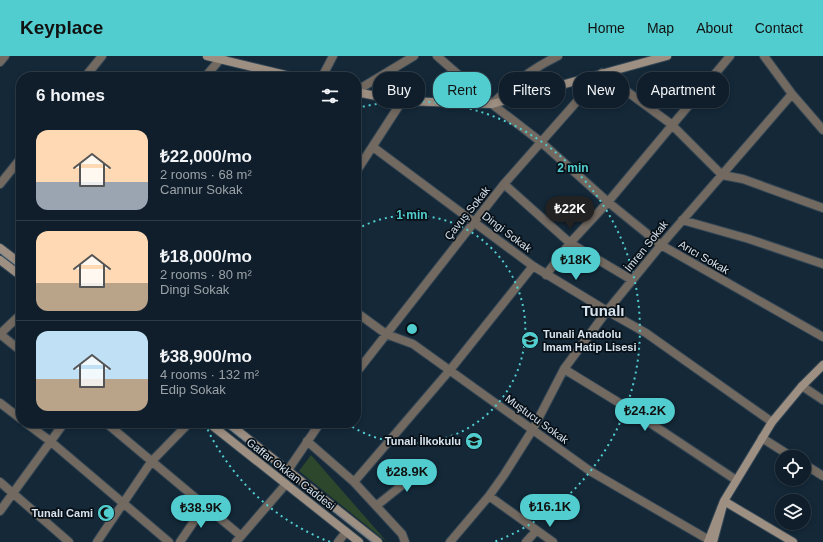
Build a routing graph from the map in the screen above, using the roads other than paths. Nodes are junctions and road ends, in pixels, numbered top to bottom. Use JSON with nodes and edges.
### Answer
{"nodes":[{"id":1,"x":5,"y":56,"type":"edge"},
{"id":2,"x":102,"y":56,"type":"edge"},
{"id":3,"x":207,"y":56,"type":"edge"},
{"id":4,"x":333,"y":56,"type":"edge"},
{"id":5,"x":414,"y":56,"type":"edge"},
{"id":6,"x":437,"y":56,"type":"edge"},
{"id":7,"x":558,"y":56,"type":"edge"},
{"id":8,"x":667,"y":56,"type":"edge"},
{"id":9,"x":730,"y":56,"type":"edge"},
{"id":10,"x":764,"y":56,"type":"edge"},
{"id":11,"x":220,"y":58,"type":"edge"},
{"id":12,"x":0,"y":62,"type":"edge"},
{"id":13,"x":89,"y":72,"type":"edge"},
{"id":14,"x":209,"y":72,"type":"edge"},
{"id":15,"x":275,"y":72,"type":"edge"},
{"id":16,"x":325,"y":72,"type":"edge"},
{"id":17,"x":606,"y":72,"type":"edge"},
{"id":18,"x":573,"y":81,"type":"edge"},
{"id":19,"x":361,"y":88,"type":"edge"},
{"id":20,"x":361,"y":92,"type":"edge"},
{"id":21,"x":629,"y":93,"type":"edge"},
{"id":22,"x":792,"y":94,"type":"junction"},
{"id":23,"x":373,"y":95,"type":"edge"},
{"id":24,"x":425,"y":102,"type":"edge"},
{"id":25,"x":492,"y":104,"type":"junction"},
{"id":26,"x":573,"y":106,"type":"edge"},
{"id":27,"x":398,"y":108,"type":"edge"},
{"id":28,"x":671,"y":124,"type":"junction"},
{"id":29,"x":823,"y":130,"type":"edge"},
{"id":30,"x":541,"y":142,"type":"junction"},
{"id":31,"x":373,"y":147,"type":"junction"},
{"id":32,"x":16,"y":164,"type":"edge"},
{"id":33,"x":361,"y":165,"type":"edge"},
{"id":34,"x":722,"y":175,"type":"junction"},
{"id":35,"x":0,"y":184,"type":"edge"},
{"id":36,"x":504,"y":184,"type":"junction"},
{"id":37,"x":608,"y":202,"type":"junction"},
{"id":38,"x":823,"y":208,"type":"edge"},
{"id":39,"x":682,"y":220,"type":"junction"},
{"id":40,"x":474,"y":221,"type":"junction"},
{"id":41,"x":570,"y":243,"type":"junction"},
{"id":42,"x":661,"y":245,"type":"junction"},
{"id":43,"x":0,"y":248,"type":"edge"},
{"id":44,"x":0,"y":260,"type":"edge"},
{"id":45,"x":16,"y":260,"type":"edge"},
{"id":46,"x":823,"y":264,"type":"edge"},
{"id":47,"x":534,"y":266,"type":"junction"},
{"id":48,"x":16,"y":272,"type":"edge"},
{"id":49,"x":546,"y":275,"type":"junction"},
{"id":50,"x":632,"y":280,"type":"junction"},
{"id":51,"x":607,"y":311,"type":"junction"},
{"id":52,"x":361,"y":316,"type":"edge"},
{"id":53,"x":16,"y":319,"type":"edge"},
{"id":54,"x":0,"y":334,"type":"edge"},
{"id":55,"x":386,"y":334,"type":"junction"},
{"id":56,"x":823,"y":337,"type":"edge"},
{"id":57,"x":16,"y":347,"type":"edge"},
{"id":58,"x":823,"y":365,"type":"edge"},
{"id":59,"x":361,"y":367,"type":"edge"},
{"id":60,"x":564,"y":369,"type":"junction"},
{"id":61,"x":450,"y":370,"type":"junction"},
{"id":62,"x":802,"y":386,"type":"junction"},
{"id":63,"x":823,"y":400,"type":"edge"},
{"id":64,"x":0,"y":403,"type":"edge"},
{"id":65,"x":16,"y":415,"type":"edge"},
{"id":66,"x":772,"y":422,"type":"junction"},
{"id":67,"x":33,"y":428,"type":"edge"},
{"id":68,"x":60,"y":428,"type":"edge"},
{"id":69,"x":112,"y":428,"type":"edge"},
{"id":70,"x":184,"y":428,"type":"edge"},
{"id":71,"x":215,"y":428,"type":"edge"},
{"id":72,"x":234,"y":428,"type":"edge"},
{"id":73,"x":316,"y":428,"type":"edge"},
{"id":74,"x":533,"y":429,"type":"junction"},
{"id":75,"x":762,"y":438,"type":"junction"},
{"id":76,"x":50,"y":441,"type":"junction"},
{"id":77,"x":307,"y":441,"type":"junction"},
{"id":78,"x":781,"y":450,"type":"edge"},
{"id":79,"x":151,"y":462,"type":"junction"},
{"id":80,"x":426,"y":466,"type":"dead end"},
{"id":81,"x":811,"y":468,"type":"edge"},
{"id":82,"x":288,"y":470,"type":"junction"},
{"id":83,"x":823,"y":476,"type":"edge"},
{"id":84,"x":736,"y":480,"type":"junction"},
{"id":85,"x":0,"y":482,"type":"edge"},
{"id":86,"x":354,"y":482,"type":"junction"},
{"id":87,"x":286,"y":484,"type":"junction"},
{"id":88,"x":13,"y":493,"type":"junction"},
{"id":89,"x":489,"y":496,"type":"junction"},
{"id":90,"x":724,"y":501,"type":"junction"},
{"id":91,"x":123,"y":503,"type":"junction"},
{"id":92,"x":205,"y":505,"type":"junction"},
{"id":93,"x":376,"y":506,"type":"junction"},
{"id":94,"x":0,"y":511,"type":"edge"},
{"id":95,"x":536,"y":531,"type":"junction"},
{"id":96,"x":346,"y":532,"type":"junction"},
{"id":97,"x":239,"y":539,"type":"edge"},
{"id":98,"x":710,"y":541,"type":"edge"},
{"id":99,"x":69,"y":542,"type":"edge"},
{"id":100,"x":97,"y":542,"type":"edge"},
{"id":101,"x":169,"y":542,"type":"edge"},
{"id":102,"x":180,"y":542,"type":"edge"},
{"id":103,"x":338,"y":542,"type":"edge"},
{"id":104,"x":359,"y":542,"type":"edge"},
{"id":105,"x":378,"y":542,"type":"edge"},
{"id":106,"x":405,"y":542,"type":"edge"},
{"id":107,"x":450,"y":542,"type":"edge"},
{"id":108,"x":526,"y":542,"type":"edge"},
{"id":109,"x":553,"y":542,"type":"edge"},
{"id":110,"x":793,"y":542,"type":"edge"}],
"edges":[{"from":1,"to":12,"type":"street"},
{"from":2,"to":13,"type":"street"},
{"from":3,"to":11,"type":"main road"},
{"from":4,"to":16,"type":"street"},
{"from":5,"to":19,"type":"street"},
{"from":6,"to":25,"type":"street","name":"Arıcı Sokak"},
{"from":7,"to":25,"type":"street"},
{"from":8,"to":17,"type":"main road"},
{"from":9,"to":28,"type":"street"},
{"from":10,"to":22,"type":"street"},
{"from":11,"to":14,"type":"street"},
{"from":11,"to":15,"type":"main road"},
{"from":18,"to":25,"type":"main road"},
{"from":20,"to":23,"type":"main road"},
{"from":21,"to":28,"type":"street"},
{"from":22,"to":29,"type":"street"},
{"from":22,"to":34,"type":"street","name":"İmren Sokak"},
{"from":24,"to":25,"type":"main road"},
{"from":25,"to":30,"type":"street","name":"Arıcı Sokak"},
{"from":26,"to":30,"type":"street","name":"Çavuş Sokak"},
{"from":27,"to":31,"type":"street"},
{"from":28,"to":34,"type":"street"},
{"from":28,"to":37,"type":"street"},
{"from":30,"to":36,"type":"street","name":"Çavuş Sokak"},
{"from":30,"to":37,"type":"street","name":"Arıcı Sokak"},
{"from":31,"to":33,"type":"street"},
{"from":31,"to":40,"type":"street","name":"Dingi Sokak"},
{"from":32,"to":35,"type":"street"},
{"from":34,"to":38,"type":"street"},
{"from":34,"to":39,"type":"street","name":"İmren Sokak"},
{"from":36,"to":40,"type":"street","name":"Çavuş Sokak"},
{"from":36,"to":41,"type":"street"},
{"from":37,"to":41,"type":"street"},
{"from":37,"to":42,"type":"street","name":"Arıcı Sokak"},
{"from":39,"to":42,"type":"street","name":"İmren Sokak"},
{"from":39,"to":46,"type":"street"},
{"from":40,"to":47,"type":"street","name":"Dingi Sokak"},
{"from":40,"to":55,"type":"street","name":"Çavuş Sokak"},
{"from":41,"to":49,"type":"street"},
{"from":41,"to":50,"type":"street"},
{"from":42,"to":50,"type":"street","name":"İmren Sokak"},
{"from":42,"to":56,"type":"street","name":"Arıcı Sokak"},
{"from":43,"to":45,"type":"main road"},
{"from":44,"to":48,"type":"main road"},
{"from":47,"to":49,"type":"street","name":"Dingi Sokak"},
{"from":47,"to":61,"type":"street"},
{"from":49,"to":51,"type":"street","name":"Dingi Sokak"},
{"from":50,"to":51,"type":"street","name":"İmren Sokak"},
{"from":51,"to":60,"type":"street","name":"İmren Sokak"},
{"from":51,"to":66,"type":"street","name":"Dingi Sokak"},
{"from":52,"to":55,"type":"street","name":"Muştucu Sokak"},
{"from":53,"to":54,"type":"street"},
{"from":54,"to":57,"type":"street"},
{"from":55,"to":59,"type":"street","name":"Çavuş Sokak"},
{"from":55,"to":61,"type":"street","name":"Muştucu Sokak"},
{"from":58,"to":62,"type":"main road"},
{"from":60,"to":74,"type":"street","name":"İmren Sokak"},
{"from":60,"to":84,"type":"street"},
{"from":61,"to":74,"type":"street","name":"Muştucu Sokak"},
{"from":61,"to":86,"type":"street"},
{"from":62,"to":63,"type":"street"},
{"from":62,"to":66,"type":"main road"},
{"from":64,"to":65,"type":"street"},
{"from":66,"to":75,"type":"main road"},
{"from":67,"to":76,"type":"street"},
{"from":68,"to":76,"type":"street"},
{"from":69,"to":79,"type":"street"},
{"from":70,"to":79,"type":"street"},
{"from":71,"to":87,"type":"main road","name":"Gaffar Okkan Caddesi"},
{"from":72,"to":82,"type":"main road","name":"Gaffar Okkan Caddesi"},
{"from":73,"to":77,"type":"street"},
{"from":74,"to":89,"type":"street","name":"İmren Sokak"},
{"from":74,"to":98,"type":"street","name":"Muştucu Sokak"},
{"from":75,"to":78,"type":"street"},
{"from":75,"to":84,"type":"main road"},
{"from":76,"to":88,"type":"street"},
{"from":76,"to":91,"type":"street"},
{"from":77,"to":82,"type":"street"},
{"from":77,"to":86,"type":"street"},
{"from":79,"to":91,"type":"street"},
{"from":79,"to":92,"type":"street"},
{"from":80,"to":93,"type":"street"},
{"from":81,"to":83,"type":"street"},
{"from":82,"to":105,"type":"main road","name":"Gaffar Okkan Caddesi"},
{"from":84,"to":90,"type":"main road"},
{"from":85,"to":88,"type":"street"},
{"from":86,"to":93,"type":"street"},
{"from":87,"to":96,"type":"main road","name":"Gaffar Okkan Caddesi"},
{"from":87,"to":97,"type":"street"},
{"from":88,"to":94,"type":"street"},
{"from":88,"to":99,"type":"street"},
{"from":89,"to":95,"type":"street"},
{"from":89,"to":107,"type":"street","name":"İmren Sokak"},
{"from":90,"to":98,"type":"main road"},
{"from":90,"to":110,"type":"main road"},
{"from":91,"to":100,"type":"street"},
{"from":91,"to":101,"type":"street"},
{"from":92,"to":97,"type":"street"},
{"from":92,"to":102,"type":"street"},
{"from":93,"to":106,"type":"street"},
{"from":95,"to":108,"type":"street"},
{"from":95,"to":109,"type":"street"},
{"from":96,"to":103,"type":"street"},
{"from":96,"to":104,"type":"main road","name":"Gaffar Okkan Caddesi"}]}
